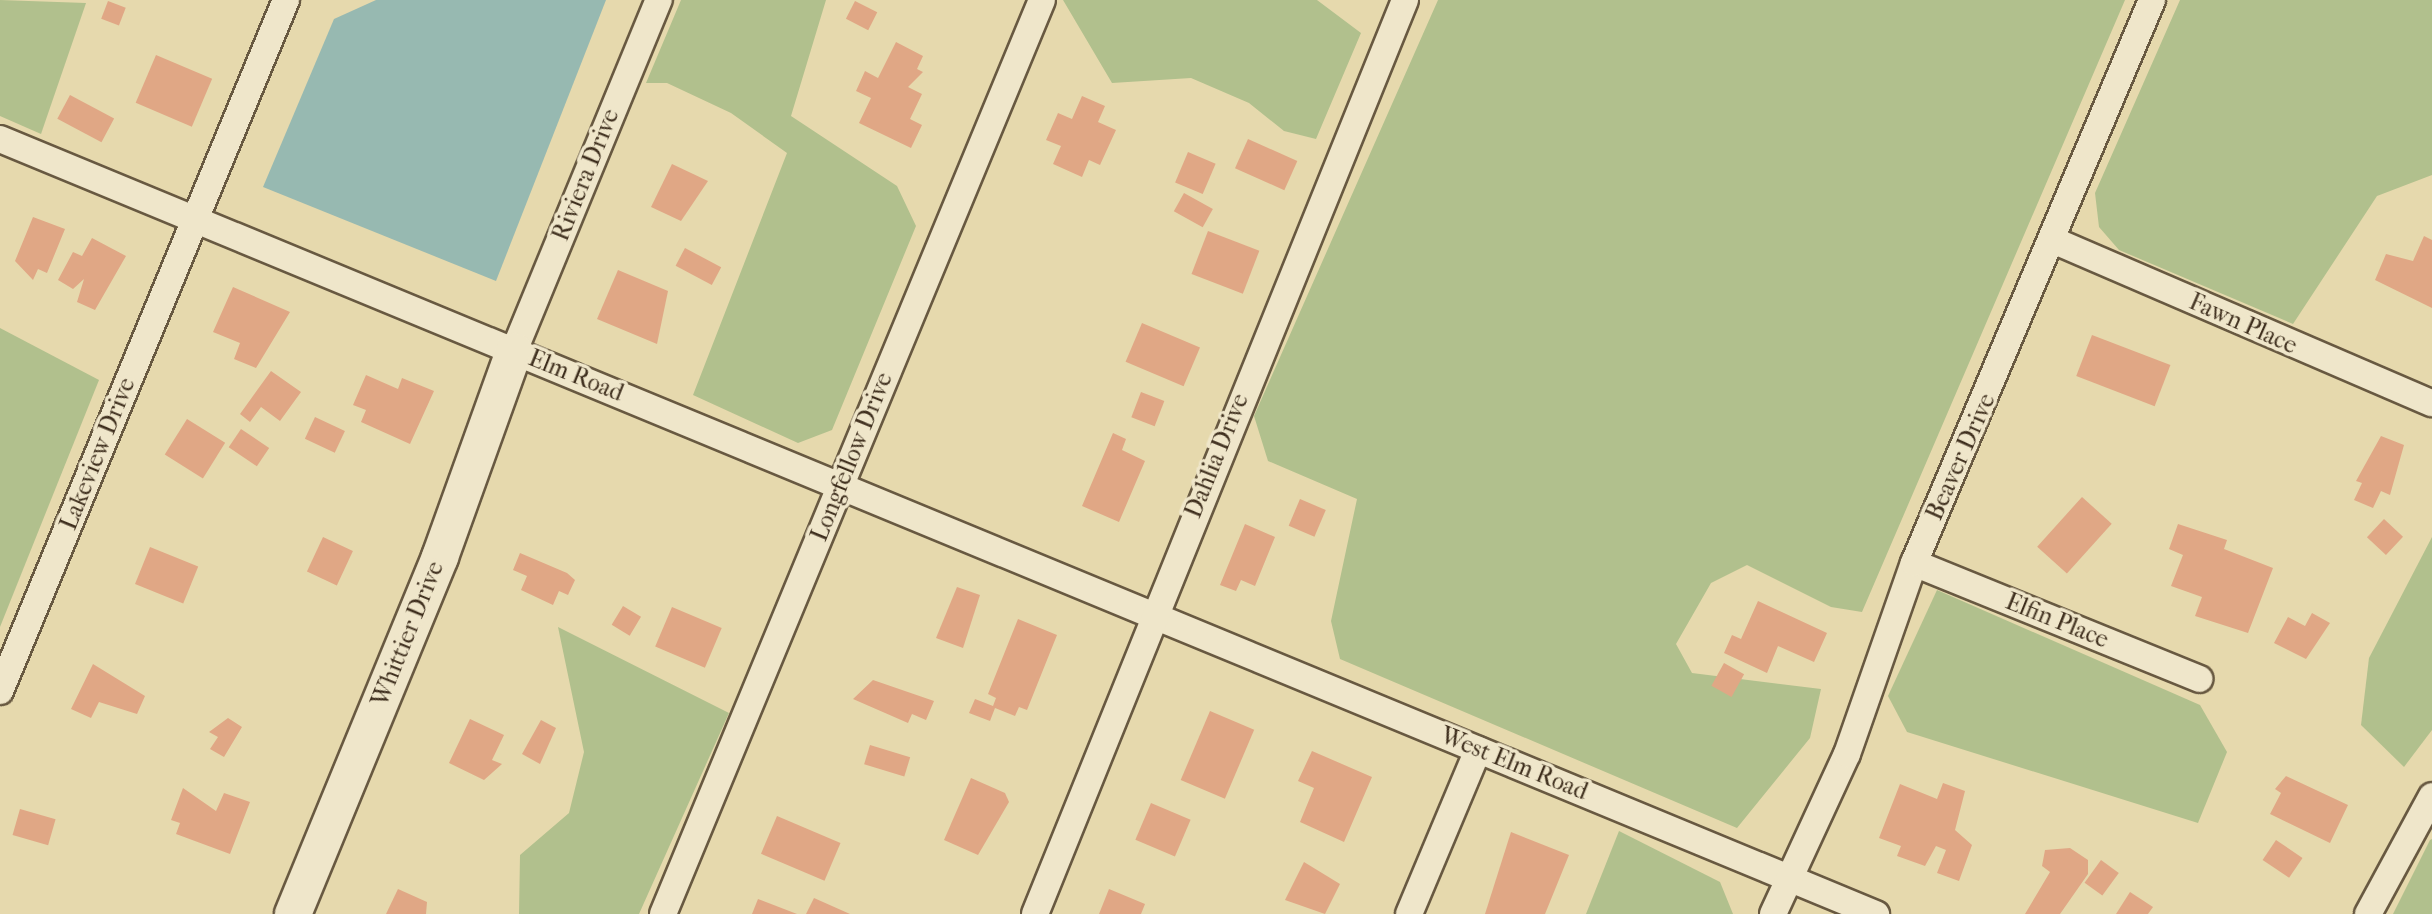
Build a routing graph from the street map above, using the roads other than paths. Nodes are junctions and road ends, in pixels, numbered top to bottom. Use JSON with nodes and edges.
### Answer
{"nodes":[{"id":1,"x":286,"y":0,"type":"edge"},
{"id":2,"x":659,"y":0,"type":"edge"},
{"id":3,"x":1042,"y":0,"type":"edge"},
{"id":4,"x":1405,"y":0,"type":"edge"},
{"id":5,"x":2152,"y":0,"type":"edge"},
{"id":6,"x":0,"y":139,"type":"edge"},
{"id":7,"x":195,"y":218,"type":"junction"},
{"id":8,"x":2055,"y":241,"type":"junction"},
{"id":9,"x":514,"y":351,"type":"junction"},
{"id":10,"x":2432,"y":403,"type":"edge"},
{"id":11,"x":840,"y":485,"type":"junction"},
{"id":12,"x":1914,"y":563,"type":"junction"},
{"id":13,"x":1152,"y":614,"type":"junction"},
{"id":14,"x":2199,"y":679,"type":"dead end"},
{"id":15,"x":0,"y":691,"type":"edge"},
{"id":16,"x":1478,"y":750,"type":"junction"},
{"id":17,"x":2432,"y":796,"type":"edge"},
{"id":18,"x":1792,"y":879,"type":"junction"},
{"id":19,"x":293,"y":914,"type":"edge"},
{"id":20,"x":663,"y":914,"type":"edge"},
{"id":21,"x":1035,"y":914,"type":"edge"},
{"id":22,"x":1409,"y":914,"type":"edge"},
{"id":23,"x":1773,"y":914,"type":"edge"},
{"id":24,"x":1876,"y":914,"type":"edge"},
{"id":25,"x":2368,"y":914,"type":"edge"}],
"edges":[{"from":1,"to":7,"type":"street"},
{"from":2,"to":9,"type":"street","name":"Riviera Drive"},
{"from":3,"to":11,"type":"street","name":"Longfellow Drive"},
{"from":4,"to":13,"type":"street","name":"Dahlia Drive"},
{"from":5,"to":8,"type":"street","name":"Beaver Drive"},
{"from":6,"to":7,"type":"street","name":"Elm Road"},
{"from":7,"to":9,"type":"street","name":"Elm Road"},
{"from":7,"to":15,"type":"street","name":"Lakeview Drive"},
{"from":8,"to":10,"type":"street","name":"Fawn Place"},
{"from":8,"to":12,"type":"street","name":"Beaver Drive"},
{"from":9,"to":11,"type":"street","name":"Elm Road"},
{"from":9,"to":19,"type":"street","name":"Whittier Drive"},
{"from":11,"to":13,"type":"street","name":"Elm Road"},
{"from":11,"to":20,"type":"street","name":"Longfellow Drive"},
{"from":12,"to":14,"type":"street","name":"Elfin Place"},
{"from":12,"to":18,"type":"street","name":"Beaver Drive"},
{"from":13,"to":16,"type":"street","name":"West Elm Road"},
{"from":13,"to":21,"type":"street","name":"Dahlia Drive"},
{"from":16,"to":18,"type":"street","name":"West Elm Road"},
{"from":16,"to":22,"type":"street"},
{"from":17,"to":25,"type":"street"},
{"from":18,"to":23,"type":"street","name":"Beaver Drive"},
{"from":18,"to":24,"type":"street","name":"West Elm Road"}]}
